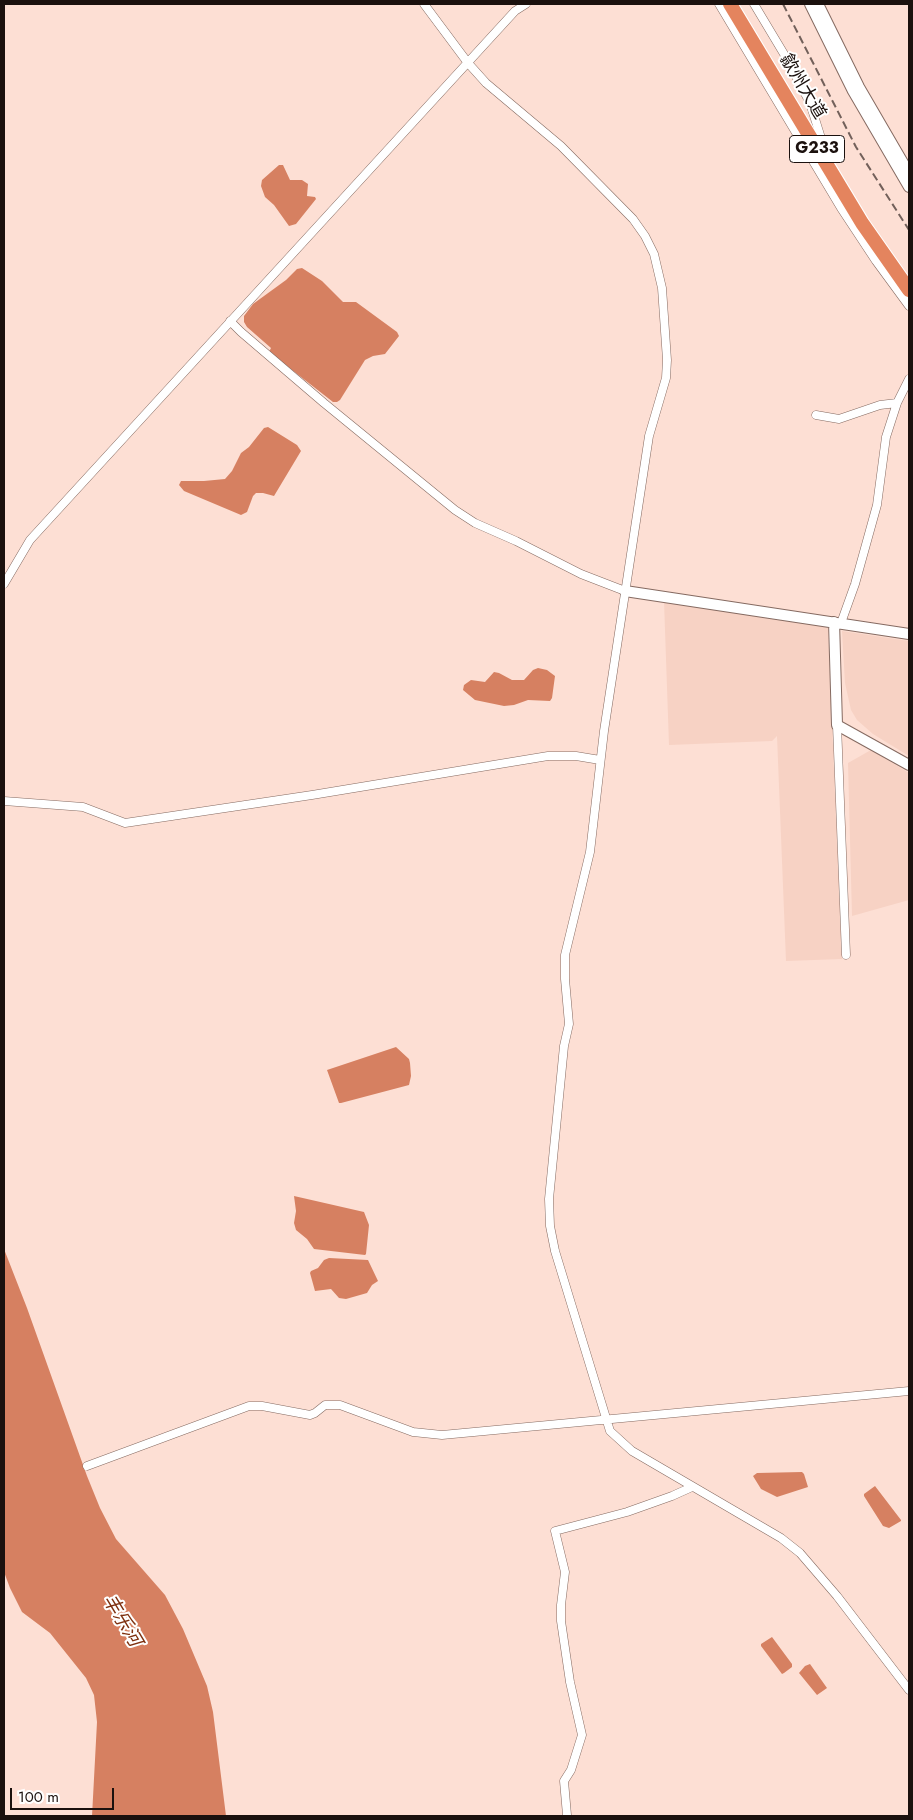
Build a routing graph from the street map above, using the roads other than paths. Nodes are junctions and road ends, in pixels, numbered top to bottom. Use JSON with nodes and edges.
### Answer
{"nodes":[{"id":1,"x":424,"y":4,"type":"edge"},
{"id":2,"x":526,"y":4,"type":"edge"},
{"id":3,"x":719,"y":4,"type":"edge"},
{"id":4,"x":730,"y":4,"type":"edge"},
{"id":5,"x":741,"y":4,"type":"edge"},
{"id":6,"x":754,"y":4,"type":"edge"},
{"id":7,"x":810,"y":4,"type":"edge"},
{"id":8,"x":818,"y":4,"type":"edge"},
{"id":9,"x":468,"y":64,"type":"junction"},
{"id":10,"x":821,"y":138,"type":"junction"},
{"id":11,"x":909,"y":173,"type":"edge"},
{"id":12,"x":909,"y":187,"type":"edge"},
{"id":13,"x":909,"y":275,"type":"edge"},
{"id":14,"x":909,"y":290,"type":"edge"},
{"id":15,"x":909,"y":306,"type":"edge"},
{"id":16,"x":230,"y":321,"type":"junction"},
{"id":17,"x":909,"y":379,"type":"edge"},
{"id":18,"x":897,"y":402,"type":"junction"},
{"id":19,"x":816,"y":415,"type":"dead end"},
{"id":20,"x":4,"y":584,"type":"edge"},
{"id":21,"x":625,"y":591,"type":"junction"},
{"id":22,"x":838,"y":622,"type":"junction"},
{"id":23,"x":909,"y":634,"type":"edge"},
{"id":24,"x":837,"y":725,"type":"junction"},
{"id":25,"x":600,"y":760,"type":"junction"},
{"id":26,"x":909,"y":766,"type":"edge"},
{"id":27,"x":4,"y":801,"type":"edge"},
{"id":28,"x":846,"y":955,"type":"dead end"},
{"id":29,"x":909,"y":1390,"type":"edge"},
{"id":30,"x":606,"y":1419,"type":"junction"},
{"id":31,"x":87,"y":1466,"type":"dead end"},
{"id":32,"x":692,"y":1487,"type":"junction"},
{"id":33,"x":909,"y":1690,"type":"edge"},
{"id":34,"x":567,"y":1815,"type":"dead end"}],
"edges":[{"from":1,"to":9,"type":"street"},
{"from":2,"to":9,"type":"street"},
{"from":3,"to":15,"type":"street"},
{"from":4,"to":14,"type":"highway","name":"歙州大道","number":"G233"},
{"from":5,"to":10,"type":"highway","name":"歙州大道","number":"G233"},
{"from":6,"to":10,"type":"street"},
{"from":7,"to":12,"type":"street"},
{"from":8,"to":11,"type":"street"},
{"from":9,"to":16,"type":"street"},
{"from":9,"to":21,"type":"street"},
{"from":10,"to":13,"type":"highway","name":"歙州大道","number":"G233"},
{"from":16,"to":20,"type":"street"},
{"from":16,"to":21,"type":"street"},
{"from":17,"to":18,"type":"street"},
{"from":18,"to":19,"type":"street"},
{"from":18,"to":22,"type":"street"},
{"from":21,"to":22,"type":"street"},
{"from":21,"to":25,"type":"street"},
{"from":22,"to":23,"type":"street"},
{"from":22,"to":24,"type":"street"},
{"from":24,"to":26,"type":"street"},
{"from":24,"to":28,"type":"street"},
{"from":25,"to":27,"type":"street"},
{"from":25,"to":30,"type":"street"},
{"from":29,"to":30,"type":"street"},
{"from":30,"to":31,"type":"street"},
{"from":30,"to":32,"type":"street"},
{"from":32,"to":33,"type":"street"},
{"from":32,"to":34,"type":"street"}]}
